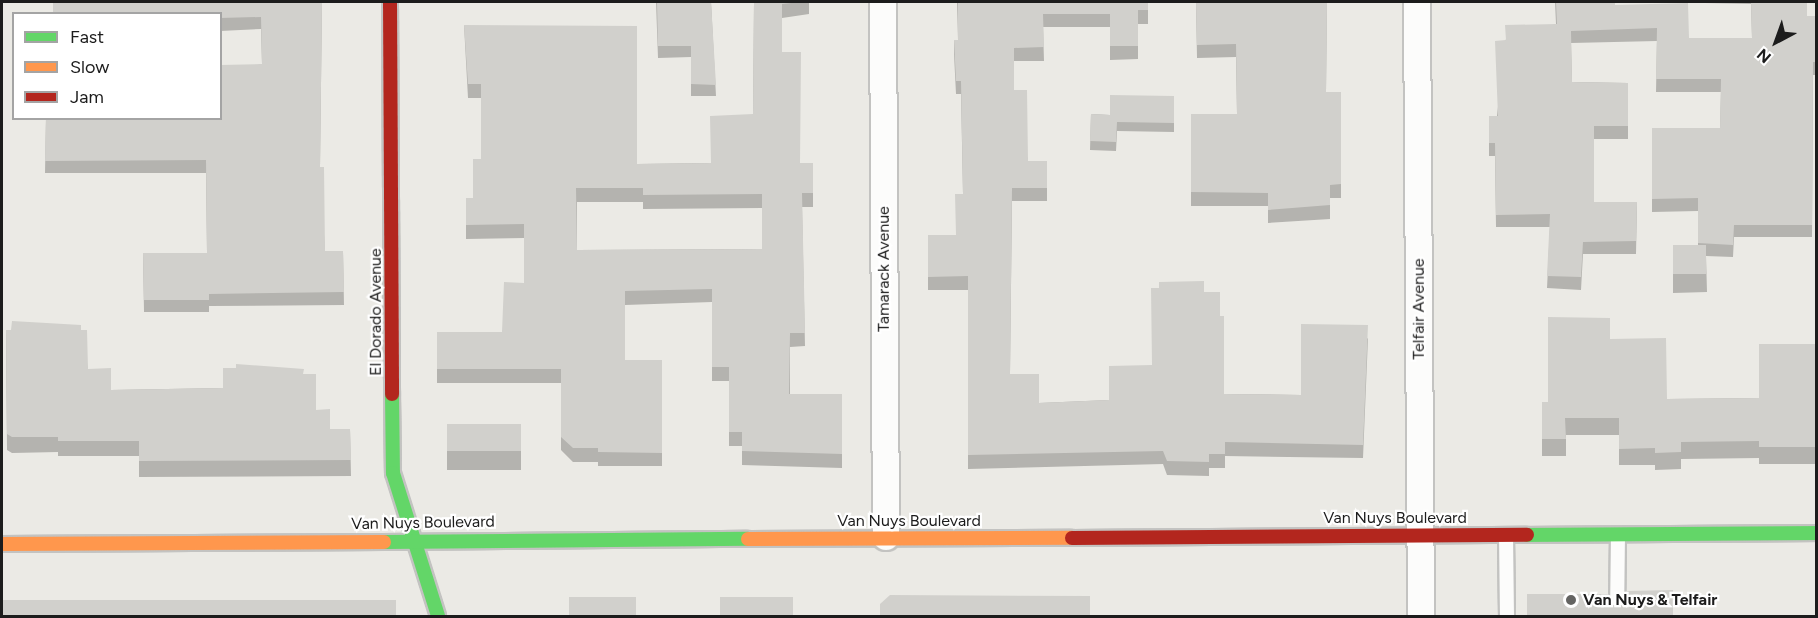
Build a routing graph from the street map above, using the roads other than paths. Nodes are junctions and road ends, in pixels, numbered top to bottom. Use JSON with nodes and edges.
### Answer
{"nodes":[{"id":1,"x":390,"y":2,"type":"edge"},
{"id":2,"x":883,"y":2,"type":"edge"},
{"id":3,"x":1417,"y":2,"type":"edge"},
{"id":4,"x":1618,"y":533,"type":"junction"},
{"id":5,"x":1816,"y":533,"type":"edge"},
{"id":6,"x":1506,"y":534,"type":"junction"},
{"id":7,"x":1420,"y":535,"type":"junction"},
{"id":8,"x":886,"y":537,"type":"junction"},
{"id":9,"x":413,"y":540,"type":"junction"},
{"id":10,"x":2,"y":543,"type":"edge"},
{"id":11,"x":438,"y":616,"type":"edge"},
{"id":12,"x":1421,"y":616,"type":"edge"},
{"id":13,"x":1507,"y":616,"type":"edge"},
{"id":14,"x":1617,"y":616,"type":"edge"}],
"edges":[{"from":1,"to":9,"type":"main road","name":"El Dorado Avenue"},
{"from":2,"to":8,"type":"street","name":"Tamarack Avenue"},
{"from":3,"to":7,"type":"street","name":"Telfair Avenue"},
{"from":4,"to":5,"type":"main road","name":"Van Nuys Boulevard"},
{"from":4,"to":6,"type":"main road","name":"Van Nuys Boulevard"},
{"from":4,"to":14,"type":"lane"},
{"from":6,"to":7,"type":"main road","name":"Van Nuys Boulevard"},
{"from":6,"to":13,"type":"lane"},
{"from":7,"to":8,"type":"main road","name":"Van Nuys Boulevard"},
{"from":7,"to":12,"type":"street","name":"Telfair Avenue"},
{"from":8,"to":9,"type":"main road","name":"Van Nuys Boulevard"},
{"from":9,"to":10,"type":"main road","name":"Van Nuys Boulevard"},
{"from":9,"to":11,"type":"main road","name":"El Dorado Avenue"}]}
